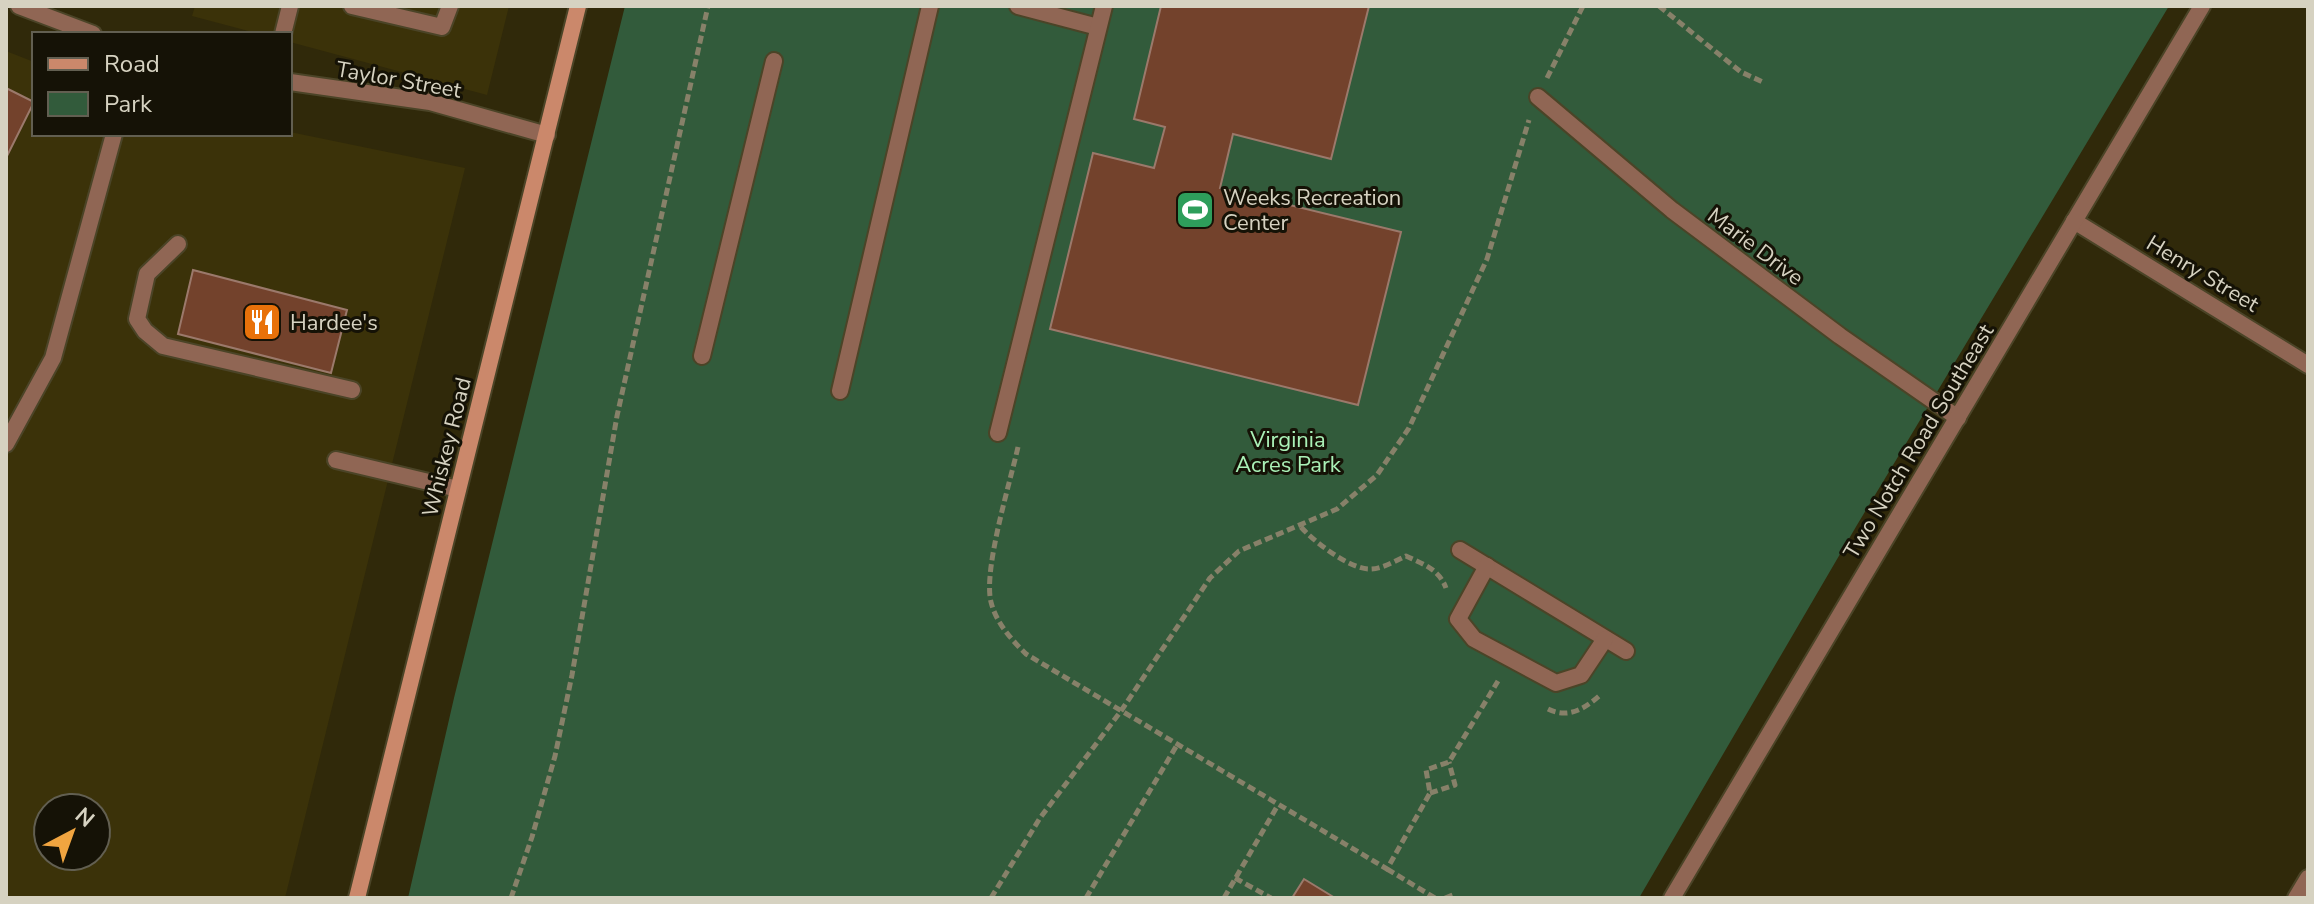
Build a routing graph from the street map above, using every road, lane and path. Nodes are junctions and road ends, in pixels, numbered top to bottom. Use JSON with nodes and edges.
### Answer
{"nodes":[{"id":1,"x":19,"y":6,"type":"edge"},
{"id":2,"x":290,"y":6,"type":"edge"},
{"id":3,"x":352,"y":6,"type":"edge"},
{"id":4,"x":450,"y":6,"type":"edge"},
{"id":5,"x":578,"y":6,"type":"edge"},
{"id":6,"x":708,"y":6,"type":"edge"},
{"id":7,"x":930,"y":6,"type":"edge"},
{"id":8,"x":1018,"y":6,"type":"edge"},
{"id":9,"x":1104,"y":6,"type":"edge"},
{"id":10,"x":1583,"y":6,"type":"edge"},
{"id":11,"x":1659,"y":6,"type":"edge"},
{"id":12,"x":2202,"y":6,"type":"edge"},
{"id":13,"x":1098,"y":27,"type":"junction"},
{"id":14,"x":88,"y":32,"type":"edge"},
{"id":15,"x":284,"y":32,"type":"edge"},
{"id":16,"x":774,"y":61,"type":"dead end"},
{"id":17,"x":292,"y":82,"type":"edge"},
{"id":18,"x":1765,"y":83,"type":"dead end"},
{"id":19,"x":1538,"y":97,"type":"junction"},
{"id":20,"x":547,"y":135,"type":"junction"},
{"id":21,"x":113,"y":136,"type":"edge"},
{"id":22,"x":2074,"y":221,"type":"junction"},
{"id":23,"x":178,"y":244,"type":"dead end"},
{"id":24,"x":702,"y":356,"type":"dead end"},
{"id":25,"x":2308,"y":365,"type":"edge"},
{"id":26,"x":352,"y":390,"type":"dead end"},
{"id":27,"x":840,"y":391,"type":"dead end"},
{"id":28,"x":1958,"y":418,"type":"junction"},
{"id":29,"x":998,"y":433,"type":"dead end"},
{"id":30,"x":1020,"y":439,"type":"dead end"},
{"id":31,"x":6,"y":444,"type":"edge"},
{"id":32,"x":336,"y":460,"type":"dead end"},
{"id":33,"x":458,"y":489,"type":"junction"},
{"id":34,"x":1460,"y":550,"type":"dead end"},
{"id":35,"x":1487,"y":566,"type":"junction"},
{"id":36,"x":1605,"y":639,"type":"junction"},
{"id":37,"x":1626,"y":651,"type":"dead end"},
{"id":38,"x":1498,"y":681,"type":"dead end"},
{"id":39,"x":1121,"y":711,"type":"junction"},
{"id":40,"x":1177,"y":745,"type":"junction"},
{"id":41,"x":1449,"y":762,"type":"junction"},
{"id":42,"x":1430,"y":793,"type":"junction"},
{"id":43,"x":1278,"y":805,"type":"junction"},
{"id":44,"x":1387,"y":869,"type":"junction"},
{"id":45,"x":1235,"y":878,"type":"junction"},
{"id":46,"x":2308,"y":878,"type":"edge"},
{"id":47,"x":1453,"y":895,"type":"dead end"},
{"id":48,"x":357,"y":898,"type":"edge"},
{"id":49,"x":511,"y":898,"type":"edge"},
{"id":50,"x":991,"y":898,"type":"edge"},
{"id":51,"x":1086,"y":898,"type":"edge"},
{"id":52,"x":1224,"y":898,"type":"edge"},
{"id":53,"x":1271,"y":898,"type":"edge"},
{"id":54,"x":1435,"y":898,"type":"edge"},
{"id":55,"x":1445,"y":898,"type":"edge"},
{"id":56,"x":1672,"y":898,"type":"edge"},
{"id":57,"x":2296,"y":898,"type":"edge"}],
"edges":[{"from":1,"to":14,"type":"street"},
{"from":2,"to":15,"type":"street"},
{"from":3,"to":4,"type":"street"},
{"from":5,"to":20,"type":"main road","name":"Whiskey Road"},
{"from":6,"to":49,"type":"path"},
{"from":7,"to":27,"type":"street"},
{"from":8,"to":13,"type":"street"},
{"from":9,"to":13,"type":"street"},
{"from":10,"to":19,"type":"path"},
{"from":11,"to":18,"type":"path"},
{"from":12,"to":22,"type":"street","name":"Two Notch Road Southeast"},
{"from":13,"to":29,"type":"street"},
{"from":16,"to":24,"type":"street"},
{"from":17,"to":20,"type":"street","name":"Taylor Street"},
{"from":19,"to":28,"type":"street","name":"Marie Drive"},
{"from":19,"to":39,"type":"path"},
{"from":20,"to":33,"type":"main road","name":"Whiskey Road"},
{"from":21,"to":31,"type":"street"},
{"from":22,"to":25,"type":"street","name":"Henry Street"},
{"from":22,"to":28,"type":"street","name":"Two Notch Road Southeast"},
{"from":23,"to":26,"type":"street"},
{"from":28,"to":56,"type":"street","name":"Two Notch Road Southeast"},
{"from":30,"to":39,"type":"path"},
{"from":32,"to":33,"type":"street"},
{"from":33,"to":48,"type":"main road","name":"Whiskey Road"},
{"from":34,"to":35,"type":"street"},
{"from":35,"to":36,"type":"street"},
{"from":35,"to":36,"type":"street"},
{"from":36,"to":37,"type":"street"},
{"from":38,"to":41,"type":"path"},
{"from":39,"to":40,"type":"path"},
{"from":39,"to":50,"type":"path"},
{"from":40,"to":43,"type":"path"},
{"from":40,"to":51,"type":"path"},
{"from":41,"to":42,"type":"path"},
{"from":41,"to":42,"type":"path"},
{"from":42,"to":44,"type":"path"},
{"from":43,"to":44,"type":"path"},
{"from":43,"to":45,"type":"path"},
{"from":44,"to":54,"type":"path"},
{"from":45,"to":52,"type":"path"},
{"from":45,"to":53,"type":"path"},
{"from":46,"to":57,"type":"street"},
{"from":47,"to":55,"type":"path"}]}
